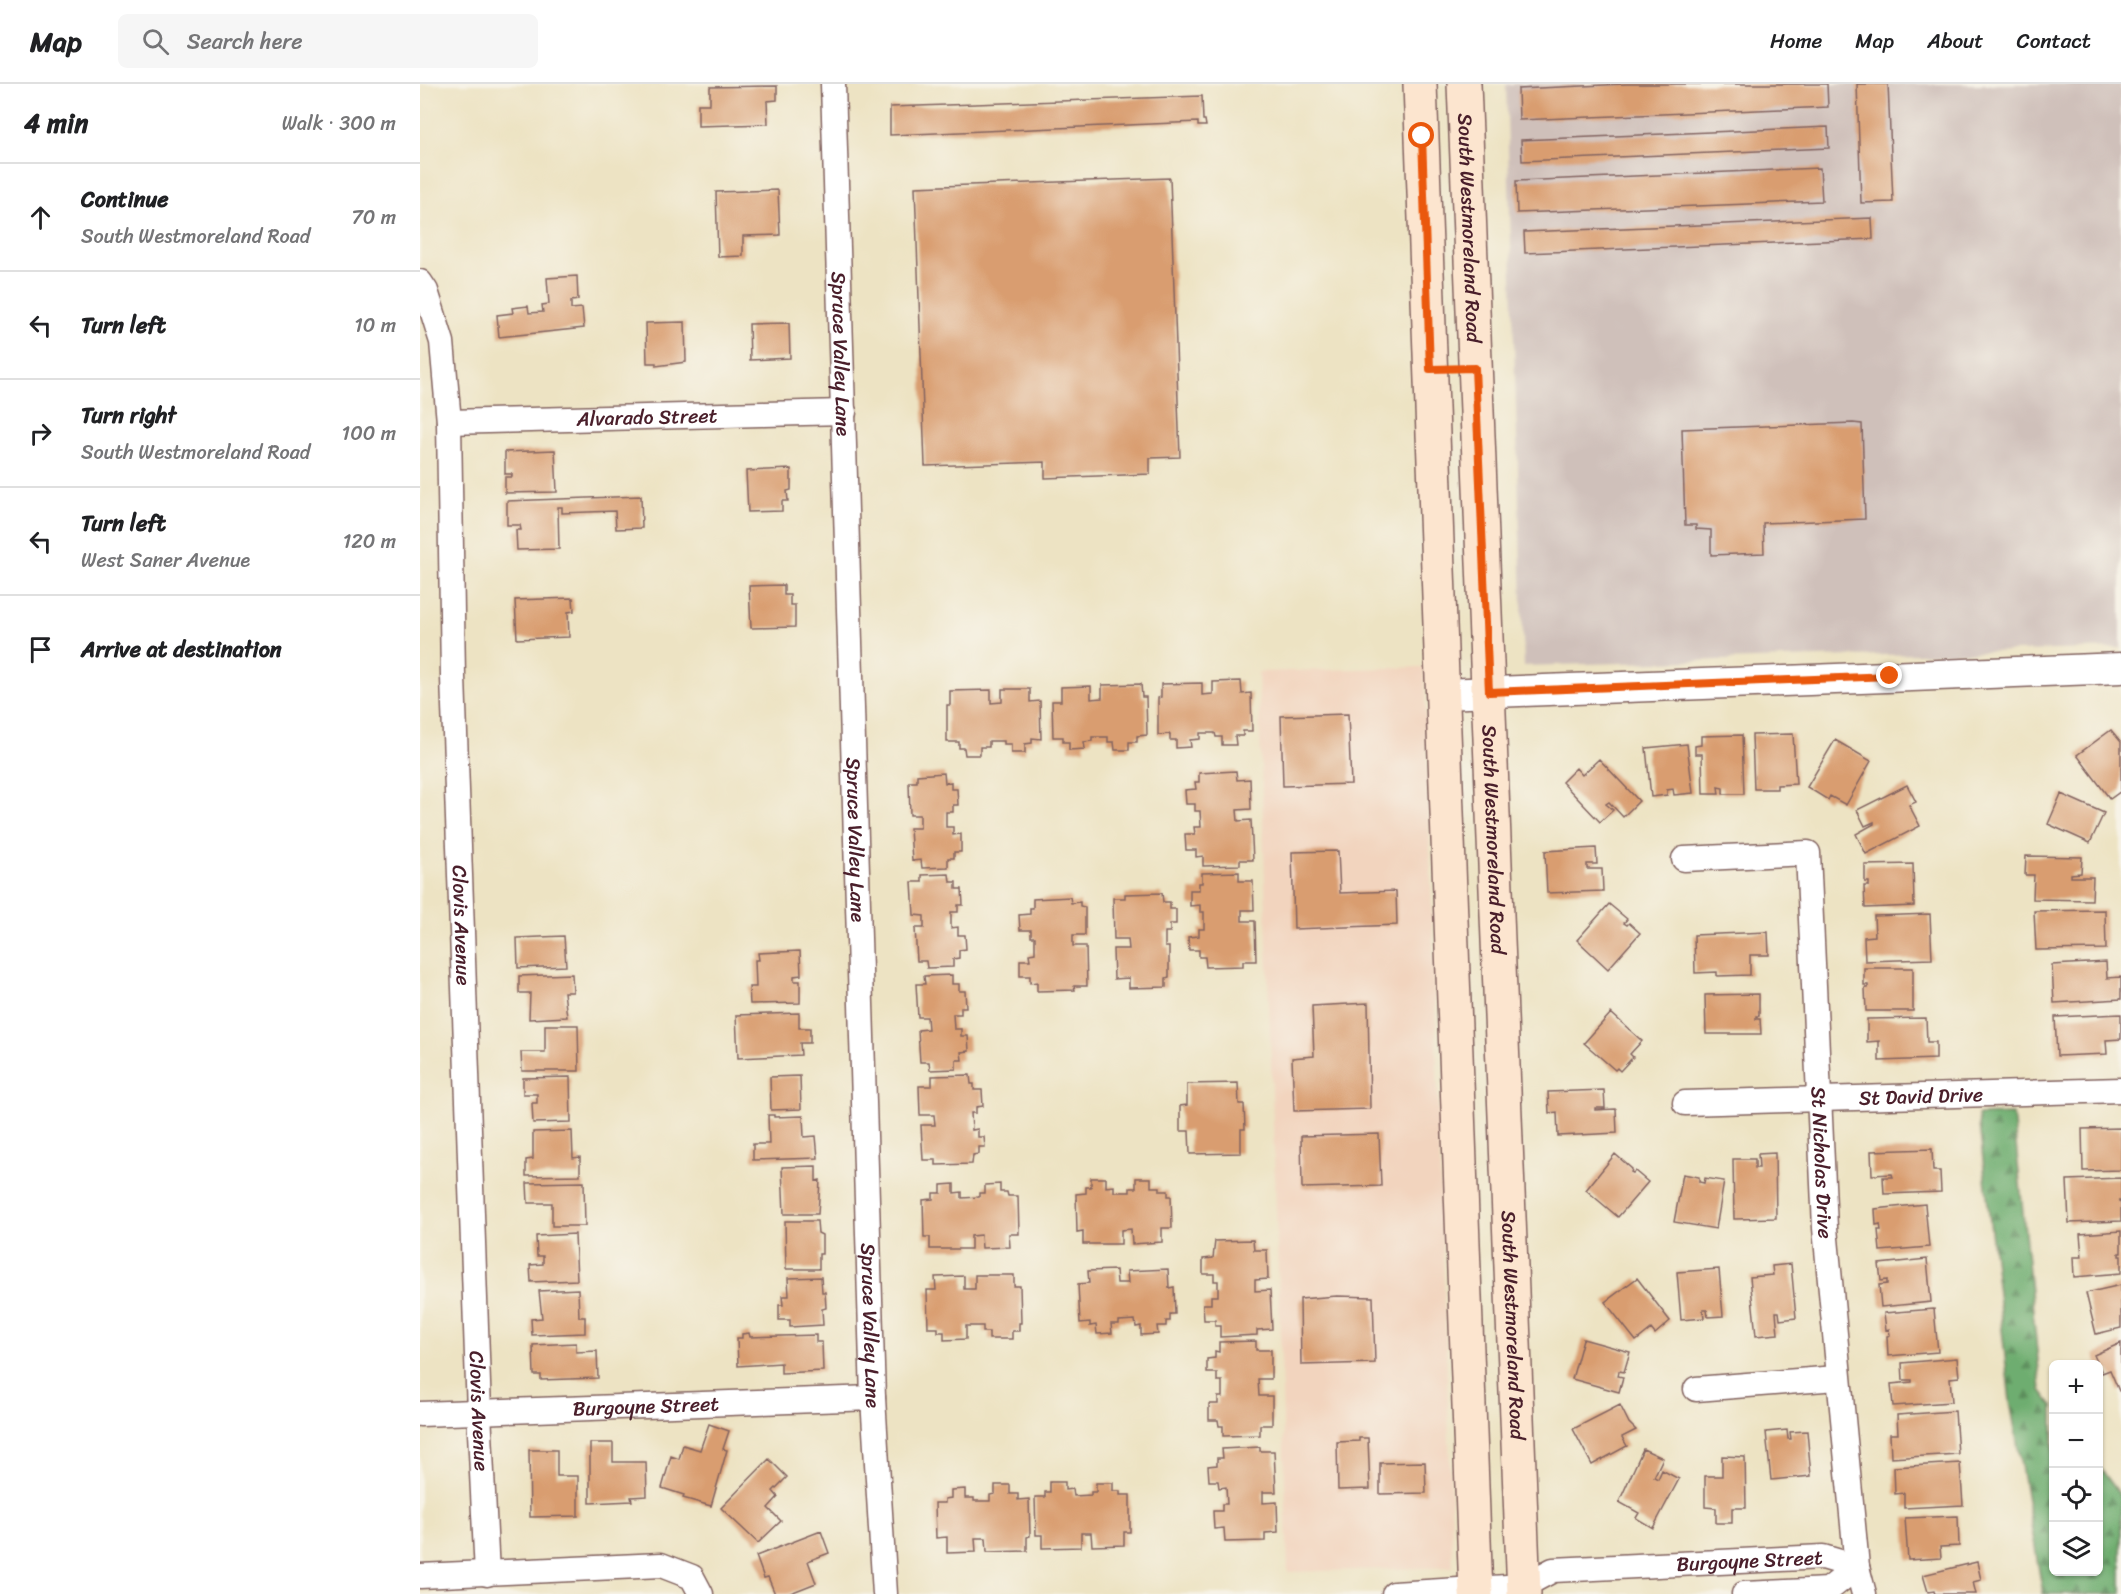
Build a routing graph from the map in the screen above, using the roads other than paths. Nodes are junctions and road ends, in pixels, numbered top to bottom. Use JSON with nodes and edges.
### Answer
{"nodes":[{"id":1,"x":833,"y":84,"type":"edge"},
{"id":2,"x":1419,"y":84,"type":"edge"},
{"id":3,"x":1464,"y":84,"type":"edge"},
{"id":4,"x":1470,"y":204,"type":"junction"},
{"id":5,"x":1424,"y":206,"type":"junction"},
{"id":6,"x":420,"y":282,"type":"edge"},
{"id":7,"x":1475,"y":368,"type":"junction"},
{"id":8,"x":1430,"y":369,"type":"junction"},
{"id":9,"x":843,"y":412,"type":"junction"},
{"id":10,"x":449,"y":422,"type":"junction"},
{"id":11,"x":2121,"y":668,"type":"edge"},
{"id":12,"x":1489,"y":692,"type":"junction"},
{"id":13,"x":1442,"y":694,"type":"junction"},
{"id":14,"x":1684,"y":860,"type":"dead end"},
{"id":15,"x":2121,"y":1090,"type":"edge"},
{"id":16,"x":1820,"y":1099,"type":"junction"},
{"id":17,"x":1684,"y":1103,"type":"dead end"},
{"id":18,"x":1837,"y":1378,"type":"junction"},
{"id":19,"x":1696,"y":1389,"type":"dead end"},
{"id":20,"x":873,"y":1398,"type":"junction"},
{"id":21,"x":479,"y":1412,"type":"junction"},
{"id":22,"x":420,"y":1414,"type":"edge"},
{"id":23,"x":1857,"y":1567,"type":"junction"},
{"id":24,"x":487,"y":1574,"type":"junction"},
{"id":25,"x":420,"y":1576,"type":"edge"},
{"id":26,"x":696,"y":1585,"type":"edge"},
{"id":27,"x":1476,"y":1592,"type":"edge"},
{"id":28,"x":1528,"y":1592,"type":"edge"},
{"id":29,"x":885,"y":1594,"type":"edge"},
{"id":30,"x":1394,"y":1594,"type":"edge"},
{"id":31,"x":1744,"y":1594,"type":"edge"},
{"id":32,"x":1864,"y":1594,"type":"edge"}],
"edges":[{"from":1,"to":9,"type":"street","name":"Spruce Valley Lane"},
{"from":2,"to":5,"type":"main road"},
{"from":3,"to":4,"type":"main road","name":"South Westmoreland Road"},
{"from":4,"to":5,"type":"main road"},
{"from":4,"to":7,"type":"main road","name":"South Westmoreland Road"},
{"from":5,"to":8,"type":"main road"},
{"from":6,"to":10,"type":"street","name":"Clovis Avenue"},
{"from":7,"to":8,"type":"main road"},
{"from":7,"to":12,"type":"main road","name":"South Westmoreland Road"},
{"from":8,"to":13,"type":"main road"},
{"from":9,"to":10,"type":"street","name":"Alvarado Street"},
{"from":9,"to":20,"type":"street","name":"Spruce Valley Lane"},
{"from":10,"to":21,"type":"street","name":"Clovis Avenue"},
{"from":11,"to":12,"type":"street"},
{"from":12,"to":13,"type":"street"},
{"from":12,"to":28,"type":"main road","name":"South Westmoreland Road"},
{"from":13,"to":27,"type":"main road"},
{"from":14,"to":16,"type":"street","name":"St Nicholas Drive"},
{"from":15,"to":16,"type":"street","name":"St David Drive"},
{"from":16,"to":17,"type":"street","name":"St David Drive"},
{"from":16,"to":18,"type":"street","name":"St Nicholas Drive"},
{"from":18,"to":19,"type":"street"},
{"from":18,"to":23,"type":"street","name":"St Nicholas Drive"},
{"from":20,"to":21,"type":"street","name":"Burgoyne Street"},
{"from":20,"to":29,"type":"street","name":"Spruce Valley Lane"},
{"from":21,"to":22,"type":"street","name":"Burgoyne Street"},
{"from":21,"to":24,"type":"street","name":"Clovis Avenue"},
{"from":23,"to":28,"type":"street","name":"Burgoyne Street"},
{"from":23,"to":31,"type":"street","name":"Burgoyne Street"},
{"from":23,"to":32,"type":"street","name":"St Nicholas Drive"},
{"from":24,"to":25,"type":"street"},
{"from":24,"to":26,"type":"street"},
{"from":27,"to":28,"type":"street","name":"Burgoyne Street"},
{"from":27,"to":30,"type":"street","name":"Burgoyne Street"}]}
